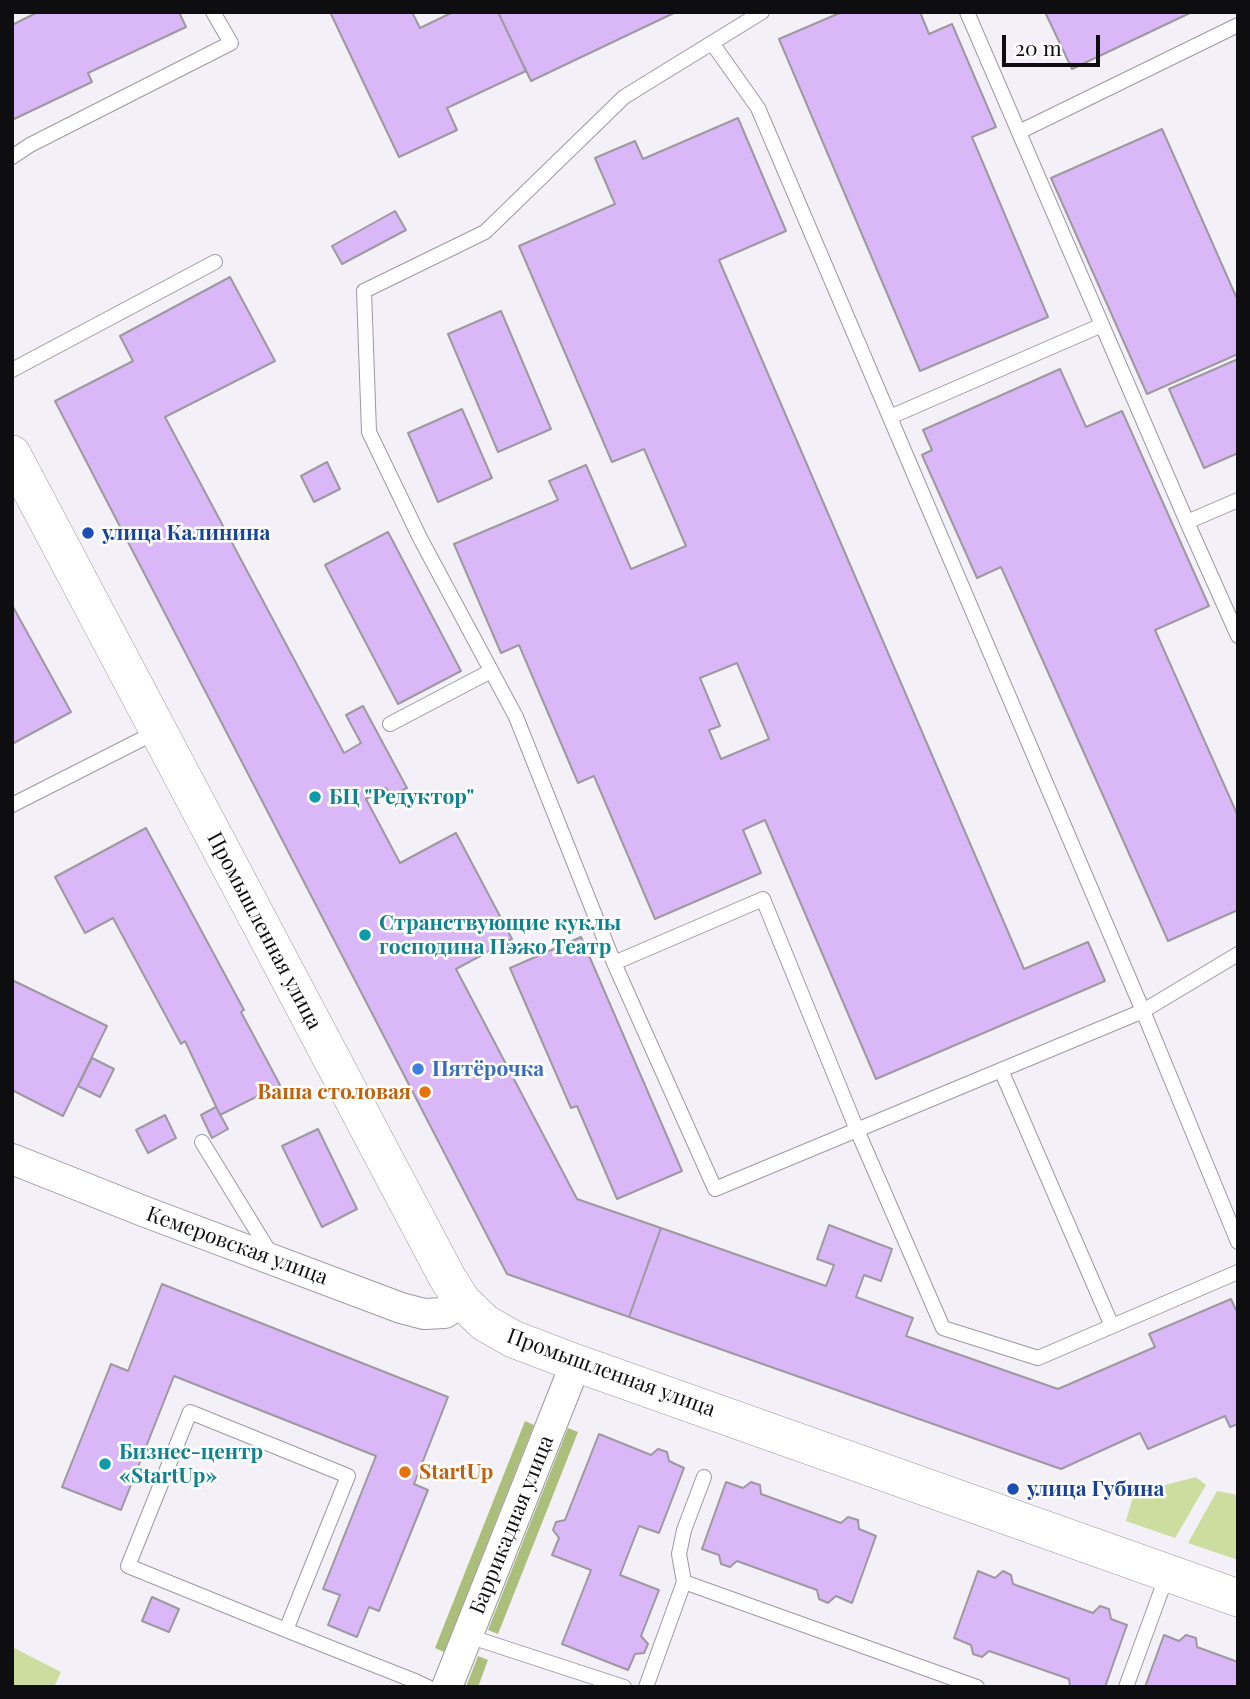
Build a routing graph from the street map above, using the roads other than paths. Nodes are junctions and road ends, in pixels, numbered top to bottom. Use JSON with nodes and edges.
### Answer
{"nodes":[{"id":1,"x":213,"y":12,"type":"edge"},
{"id":2,"x":762,"y":12,"type":"edge"},
{"id":3,"x":967,"y":12,"type":"edge"},
{"id":4,"x":1238,"y":25,"type":"edge"},
{"id":5,"x":712,"y":43,"type":"junction"},
{"id":6,"x":1019,"y":132,"type":"junction"},
{"id":7,"x":12,"y":157,"type":"edge"},
{"id":8,"x":215,"y":262,"type":"dead end"},
{"id":9,"x":1102,"y":325,"type":"junction"},
{"id":10,"x":12,"y":370,"type":"edge"},
{"id":11,"x":890,"y":417,"type":"junction"},
{"id":12,"x":12,"y":454,"type":"edge"},
{"id":13,"x":1238,"y":500,"type":"edge"},
{"id":14,"x":1187,"y":522,"type":"junction"},
{"id":15,"x":1238,"y":636,"type":"edge"},
{"id":16,"x":491,"y":671,"type":"junction"},
{"id":17,"x":390,"y":724,"type":"dead end"},
{"id":18,"x":158,"y":731,"type":"junction"},
{"id":19,"x":12,"y":805,"type":"edge"},
{"id":20,"x":1238,"y":954,"type":"edge"},
{"id":21,"x":614,"y":963,"type":"junction"},
{"id":22,"x":1143,"y":1011,"type":"junction"},
{"id":23,"x":1001,"y":1070,"type":"junction"},
{"id":24,"x":857,"y":1129,"type":"junction"},
{"id":25,"x":202,"y":1142,"type":"dead end"},
{"id":26,"x":12,"y":1159,"type":"edge"},
{"id":27,"x":1238,"y":1242,"type":"edge"},
{"id":28,"x":275,"y":1261,"type":"junction"},
{"id":29,"x":1238,"y":1272,"type":"edge"},
{"id":30,"x":462,"y":1301,"type":"junction"},
{"id":31,"x":1112,"y":1326,"type":"junction"},
{"id":32,"x":576,"y":1363,"type":"junction"},
{"id":33,"x":704,"y":1477,"type":"dead end"},
{"id":34,"x":1168,"y":1573,"type":"junction"},
{"id":35,"x":684,"y":1582,"type":"junction"},
{"id":36,"x":1238,"y":1598,"type":"edge"},
{"id":37,"x":286,"y":1630,"type":"junction"},
{"id":38,"x":468,"y":1636,"type":"junction"},
{"id":39,"x":428,"y":1687,"type":"edge"},
{"id":40,"x":447,"y":1687,"type":"edge"},
{"id":41,"x":624,"y":1687,"type":"edge"},
{"id":42,"x":646,"y":1687,"type":"edge"},
{"id":43,"x":977,"y":1687,"type":"edge"},
{"id":44,"x":1126,"y":1687,"type":"edge"}],
"edges":[{"from":1,"to":7,"type":"lane"},
{"from":2,"to":5,"type":"lane"},
{"from":3,"to":6,"type":"lane"},
{"from":4,"to":6,"type":"lane"},
{"from":5,"to":11,"type":"lane"},
{"from":5,"to":16,"type":"lane"},
{"from":6,"to":9,"type":"lane"},
{"from":8,"to":10,"type":"lane"},
{"from":9,"to":11,"type":"lane"},
{"from":9,"to":14,"type":"lane"},
{"from":11,"to":22,"type":"lane"},
{"from":12,"to":18,"type":"street","name":"Промышленная улица"},
{"from":13,"to":14,"type":"lane"},
{"from":14,"to":15,"type":"lane"},
{"from":16,"to":17,"type":"lane"},
{"from":16,"to":21,"type":"lane"},
{"from":18,"to":19,"type":"lane"},
{"from":18,"to":30,"type":"street","name":"Промышленная улица"},
{"from":20,"to":22,"type":"lane"},
{"from":21,"to":24,"type":"lane"},
{"from":21,"to":24,"type":"lane"},
{"from":22,"to":23,"type":"lane"},
{"from":22,"to":27,"type":"lane"},
{"from":23,"to":24,"type":"lane"},
{"from":23,"to":31,"type":"lane"},
{"from":24,"to":31,"type":"lane"},
{"from":25,"to":28,"type":"lane"},
{"from":26,"to":28,"type":"street","name":"Кемеровская улица"},
{"from":28,"to":30,"type":"street","name":"Кемеровская улица"},
{"from":29,"to":31,"type":"lane"},
{"from":30,"to":32,"type":"street","name":"Промышленная улица"},
{"from":32,"to":34,"type":"street","name":"Промышленная улица"},
{"from":32,"to":38,"type":"street","name":"Баррикадная улица"},
{"from":33,"to":35,"type":"lane"},
{"from":34,"to":36,"type":"street","name":"Промышленная улица"},
{"from":34,"to":44,"type":"lane"},
{"from":35,"to":42,"type":"lane"},
{"from":35,"to":43,"type":"lane"},
{"from":37,"to":37,"type":"lane"},
{"from":37,"to":39,"type":"lane"},
{"from":38,"to":40,"type":"street","name":"Баррикадная улица"},
{"from":38,"to":41,"type":"lane"}]}
